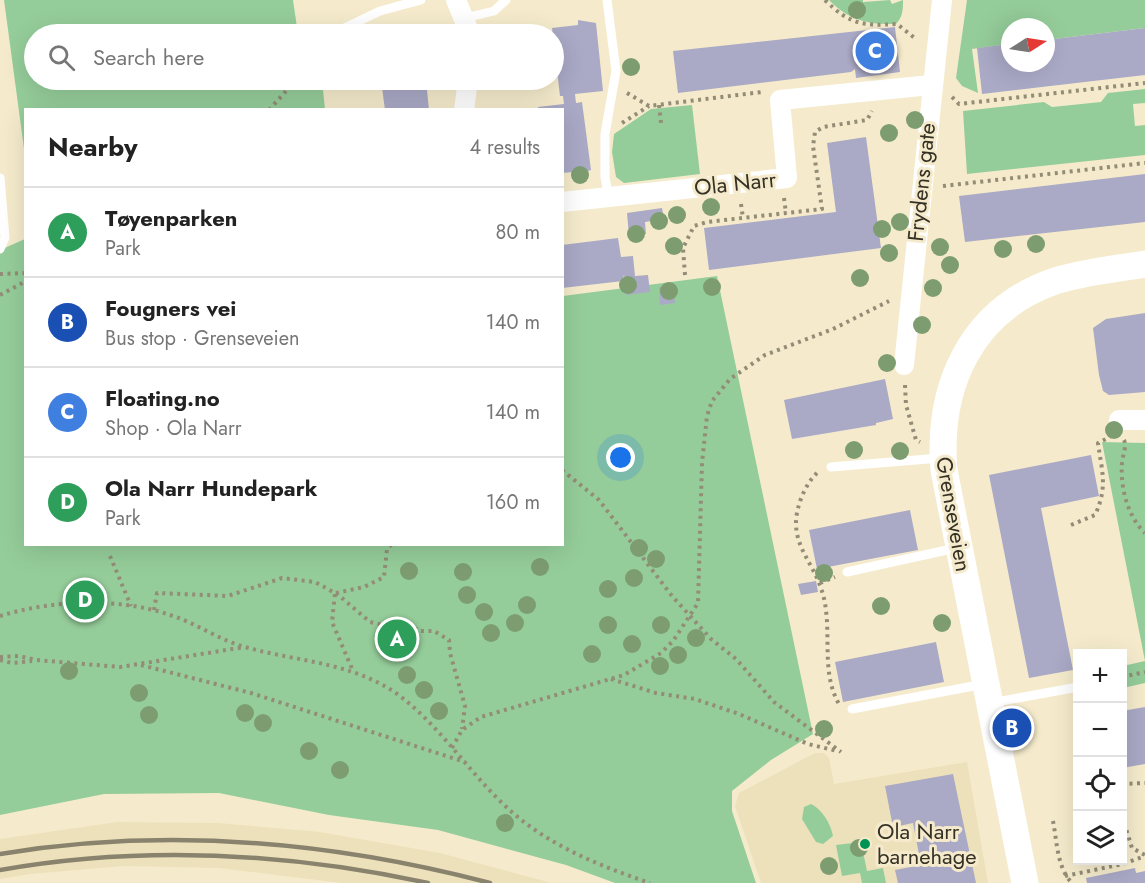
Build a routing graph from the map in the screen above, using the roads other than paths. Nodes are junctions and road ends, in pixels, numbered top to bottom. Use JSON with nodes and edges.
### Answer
{"nodes":[{"id":1,"x":421,"y":0,"type":"edge"},
{"id":2,"x":506,"y":0,"type":"edge"},
{"id":3,"x":607,"y":0,"type":"edge"},
{"id":4,"x":942,"y":0,"type":"edge"},
{"id":5,"x":464,"y":17,"type":"edge"},
{"id":6,"x":353,"y":24,"type":"edge"},
{"id":7,"x":940,"y":89,"type":"junction"},
{"id":8,"x":467,"y":90,"type":"edge"},
{"id":9,"x":464,"y":108,"type":"edge"},
{"id":10,"x":0,"y":178,"type":"edge"},
{"id":11,"x":609,"y":199,"type":"junction"},
{"id":12,"x":564,"y":202,"type":"edge"},
{"id":13,"x":0,"y":249,"type":"edge"},
{"id":14,"x":1145,"y":264,"type":"edge"},
{"id":15,"x":904,"y":365,"type":"road end"},
{"id":16,"x":1145,"y":420,"type":"edge"},
{"id":17,"x":1115,"y":428,"type":"road end"},
{"id":18,"x":943,"y":458,"type":"junction"},
{"id":19,"x":831,"y":467,"type":"road end"},
{"id":20,"x":958,"y":548,"type":"junction"},
{"id":21,"x":847,"y":572,"type":"dead end"},
{"id":22,"x":1073,"y":687,"type":"edge"},
{"id":23,"x":988,"y":693,"type":"junction"},
{"id":24,"x":852,"y":709,"type":"road end"},
{"id":25,"x":1025,"y":883,"type":"edge"}],
"edges":[{"from":1,"to":6,"type":"lane"},
{"from":2,"to":5,"type":"lane"},
{"from":3,"to":11,"type":"lane"},
{"from":4,"to":7,"type":"street","name":"Frydens gate"},
{"from":7,"to":11,"type":"street","name":"Ola Narr"},
{"from":7,"to":15,"type":"street","name":"Frydens gate"},
{"from":8,"to":9,"type":"street"},
{"from":10,"to":13,"type":"lane"},
{"from":11,"to":12,"type":"street","name":"Ola Narr"},
{"from":14,"to":18,"type":"main road","name":"Grenseveien"},
{"from":16,"to":17,"type":"street"},
{"from":18,"to":19,"type":"lane"},
{"from":18,"to":20,"type":"main road","name":"Grenseveien"},
{"from":20,"to":21,"type":"lane"},
{"from":20,"to":23,"type":"main road","name":"Grenseveien"},
{"from":22,"to":23,"type":"lane"},
{"from":23,"to":24,"type":"lane"},
{"from":23,"to":25,"type":"main road","name":"Grenseveien"}]}
